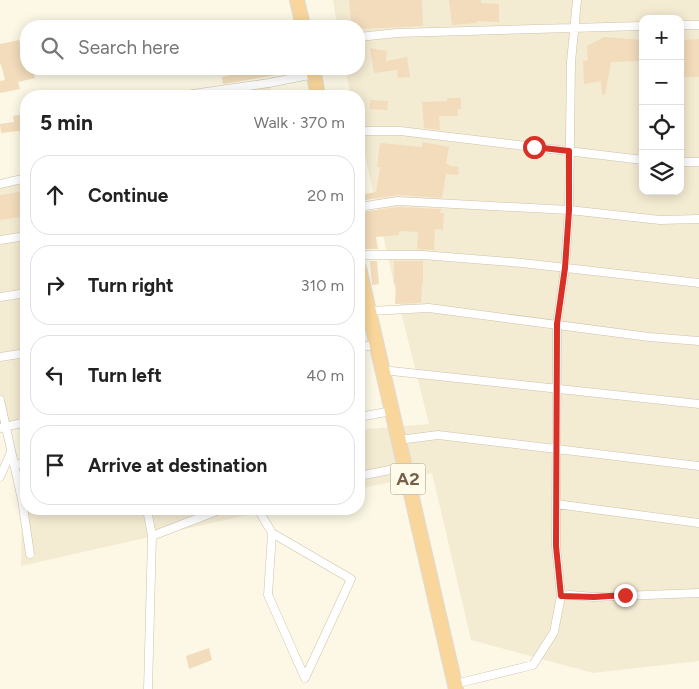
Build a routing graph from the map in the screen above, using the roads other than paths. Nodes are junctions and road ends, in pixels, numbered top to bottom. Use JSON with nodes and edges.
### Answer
{"nodes":[{"id":1,"x":297,"y":0,"type":"edge"},
{"id":2,"x":577,"y":0,"type":"edge"},
{"id":3,"x":302,"y":20,"type":"edge"},
{"id":4,"x":684,"y":25,"type":"edge"},
{"id":5,"x":699,"y":25,"type":"edge"},
{"id":6,"x":575,"y":26,"type":"junction"},
{"id":7,"x":639,"y":26,"type":"edge"},
{"id":8,"x":365,"y":36,"type":"edge"},
{"id":9,"x":298,"y":75,"type":"edge"},
{"id":10,"x":314,"y":75,"type":"edge"},
{"id":11,"x":221,"y":90,"type":"edge"},
{"id":12,"x":317,"y":90,"type":"edge"},
{"id":13,"x":365,"y":131,"type":"edge"},
{"id":14,"x":569,"y":151,"type":"junction"},
{"id":15,"x":639,"y":160,"type":"edge"},
{"id":16,"x":684,"y":162,"type":"edge"},
{"id":17,"x":699,"y":162,"type":"edge"},
{"id":18,"x":20,"y":179,"type":"edge"},
{"id":19,"x":0,"y":184,"type":"edge"},
{"id":20,"x":365,"y":206,"type":"edge"},
{"id":21,"x":569,"y":210,"type":"junction"},
{"id":22,"x":699,"y":219,"type":"edge"},
{"id":23,"x":20,"y":237,"type":"edge"},
{"id":24,"x":0,"y":240,"type":"edge"},
{"id":25,"x":365,"y":255,"type":"edge"},
{"id":26,"x":565,"y":268,"type":"junction"},
{"id":27,"x":699,"y":283,"type":"edge"},
{"id":28,"x":20,"y":293,"type":"edge"},
{"id":29,"x":0,"y":297,"type":"edge"},
{"id":30,"x":365,"y":300,"type":"edge"},
{"id":31,"x":369,"y":311,"type":"junction"},
{"id":32,"x":557,"y":324,"type":"junction"},
{"id":33,"x":699,"y":341,"type":"edge"},
{"id":34,"x":376,"y":344,"type":"junction"},
{"id":35,"x":365,"y":347,"type":"edge"},
{"id":36,"x":20,"y":354,"type":"edge"},
{"id":37,"x":0,"y":357,"type":"edge"},
{"id":38,"x":382,"y":370,"type":"junction"},
{"id":39,"x":557,"y":388,"type":"junction"},
{"id":40,"x":0,"y":400,"type":"edge"},
{"id":41,"x":699,"y":404,"type":"edge"},
{"id":42,"x":392,"y":411,"type":"junction"},
{"id":43,"x":365,"y":416,"type":"edge"},
{"id":44,"x":20,"y":423,"type":"edge"},
{"id":45,"x":3,"y":427,"type":"edge"},
{"id":46,"x":399,"y":440,"type":"junction"},
{"id":47,"x":557,"y":448,"type":"junction"},
{"id":48,"x":11,"y":452,"type":"junction"},
{"id":49,"x":20,"y":464,"type":"edge"},
{"id":50,"x":14,"y":465,"type":"junction"},
{"id":51,"x":699,"y":466,"type":"edge"},
{"id":52,"x":405,"y":467,"type":"junction"},
{"id":53,"x":365,"y":475,"type":"edge"},
{"id":54,"x":0,"y":477,"type":"edge"},
{"id":55,"x":20,"y":491,"type":"edge"},
{"id":56,"x":556,"y":504,"type":"junction"},
{"id":57,"x":24,"y":515,"type":"edge"},
{"id":58,"x":148,"y":515,"type":"edge"},
{"id":59,"x":206,"y":515,"type":"edge"},
{"id":60,"x":262,"y":515,"type":"edge"},
{"id":61,"x":699,"y":522,"type":"edge"},
{"id":62,"x":272,"y":533,"type":"junction"},
{"id":63,"x":152,"y":536,"type":"junction"},
{"id":64,"x":30,"y":554,"type":"dead end"},
{"id":65,"x":699,"y":593,"type":"edge"},
{"id":66,"x":561,"y":596,"type":"junction"},
{"id":67,"x":456,"y":687,"type":"edge"},
{"id":68,"x":148,"y":689,"type":"edge"}],
"edges":[{"from":1,"to":3,"type":"highway"},
{"from":2,"to":6,"type":"street"},
{"from":4,"to":5,"type":"street"},
{"from":6,"to":7,"type":"street"},
{"from":6,"to":8,"type":"street"},
{"from":6,"to":14,"type":"street"},
{"from":9,"to":11,"type":"street"},
{"from":10,"to":12,"type":"highway"},
{"from":13,"to":14,"type":"street"},
{"from":14,"to":15,"type":"street"},
{"from":14,"to":21,"type":"street"},
{"from":16,"to":17,"type":"street"},
{"from":18,"to":19,"type":"street"},
{"from":20,"to":21,"type":"street"},
{"from":21,"to":22,"type":"street"},
{"from":21,"to":26,"type":"street"},
{"from":23,"to":24,"type":"street"},
{"from":25,"to":26,"type":"street"},
{"from":26,"to":27,"type":"street"},
{"from":26,"to":32,"type":"street"},
{"from":28,"to":29,"type":"street"},
{"from":30,"to":31,"type":"highway","number":"A2"},
{"from":31,"to":32,"type":"street"},
{"from":31,"to":34,"type":"highway","number":"A2"},
{"from":32,"to":33,"type":"street"},
{"from":32,"to":39,"type":"street"},
{"from":34,"to":35,"type":"street"},
{"from":34,"to":38,"type":"highway","number":"A2"},
{"from":36,"to":37,"type":"street"},
{"from":38,"to":39,"type":"street"},
{"from":38,"to":42,"type":"highway","number":"A2"},
{"from":39,"to":41,"type":"street"},
{"from":39,"to":47,"type":"street"},
{"from":40,"to":45,"type":"street"},
{"from":42,"to":43,"type":"street"},
{"from":42,"to":46,"type":"highway","number":"A2"},
{"from":44,"to":45,"type":"street"},
{"from":45,"to":48,"type":"street"},
{"from":46,"to":47,"type":"street"},
{"from":46,"to":52,"type":"highway","number":"A2"},
{"from":47,"to":51,"type":"street"},
{"from":47,"to":56,"type":"street"},
{"from":48,"to":50,"type":"street"},
{"from":48,"to":54,"type":"street"},
{"from":49,"to":50,"type":"street"},
{"from":50,"to":55,"type":"street"},
{"from":52,"to":53,"type":"street"},
{"from":52,"to":67,"type":"highway","number":"A2"},
{"from":56,"to":61,"type":"street"},
{"from":56,"to":66,"type":"street"},
{"from":57,"to":64,"type":"street"},
{"from":58,"to":63,"type":"street"},
{"from":59,"to":63,"type":"street"},
{"from":60,"to":62,"type":"street"},
{"from":62,"to":62,"type":"street"},
{"from":63,"to":68,"type":"street"},
{"from":65,"to":66,"type":"street"},
{"from":66,"to":67,"type":"street"}]}
